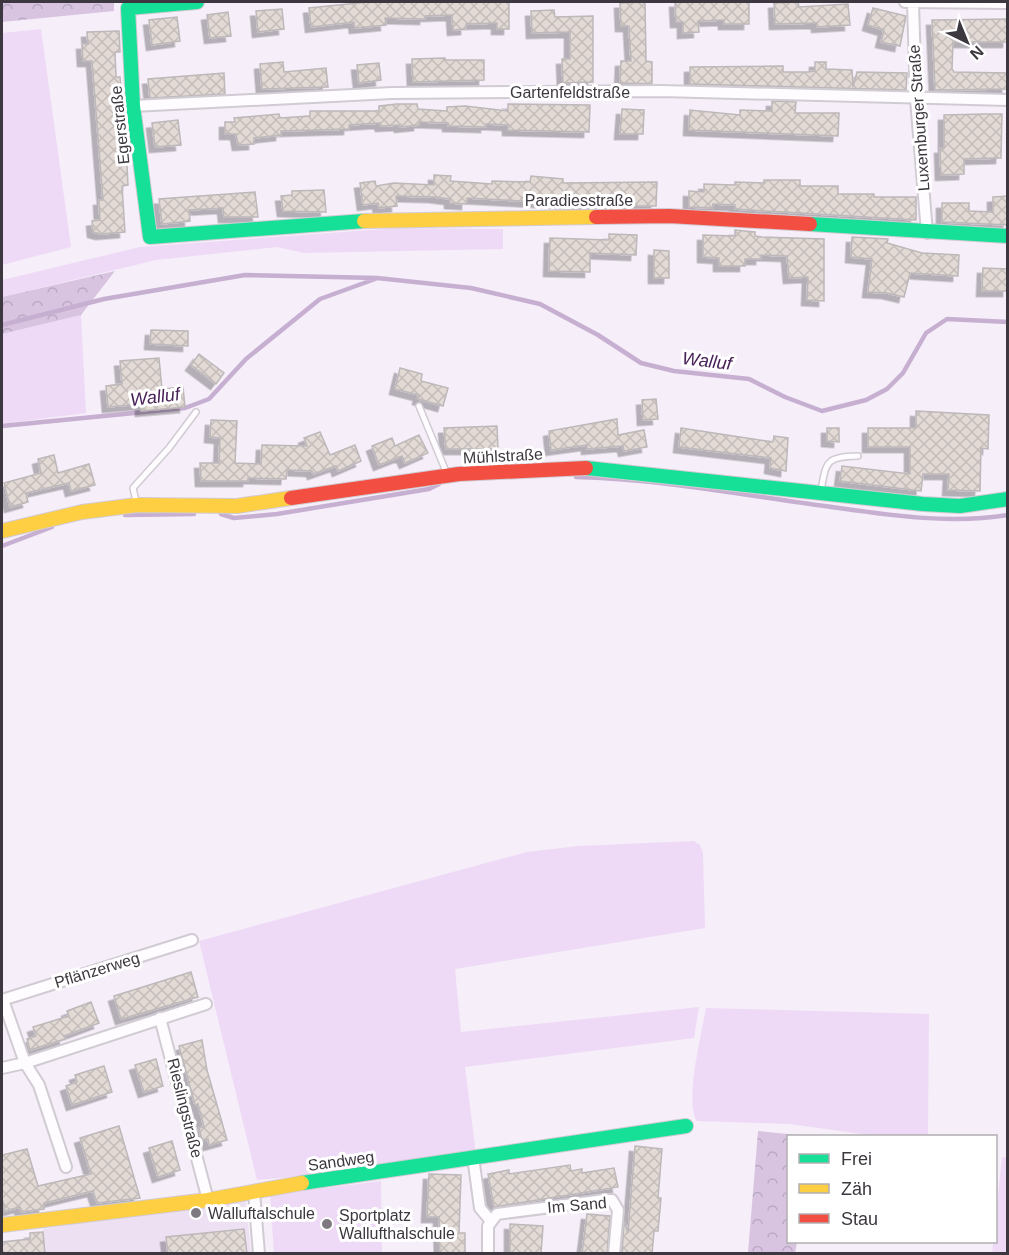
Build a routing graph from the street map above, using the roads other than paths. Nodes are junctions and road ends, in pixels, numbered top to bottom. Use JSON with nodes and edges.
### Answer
{"nodes":[{"id":1,"x":197,"y":2,"type":"edge"},
{"id":2,"x":909,"y":2,"type":"edge"},
{"id":3,"x":1008,"y":3,"type":"edge"},
{"id":4,"x":125,"y":5,"type":"edge"},
{"id":5,"x":915,"y":99,"type":"junction"},
{"id":6,"x":1008,"y":100,"type":"edge"},
{"id":7,"x":133,"y":106,"type":"junction"},
{"id":8,"x":927,"y":233,"type":"junction"},
{"id":9,"x":1008,"y":236,"type":"edge"},
{"id":10,"x":150,"y":237,"type":"joint"},
{"id":11,"x":418,"y":406,"type":"dead end"},
{"id":12,"x":196,"y":412,"type":"dead end"},
{"id":13,"x":858,"y":456,"type":"dead end"},
{"id":14,"x":448,"y":475,"type":"junction"},
{"id":15,"x":820,"y":493,"type":"junction"},
{"id":16,"x":1008,"y":499,"type":"edge"},
{"id":17,"x":137,"y":505,"type":"junction"},
{"id":18,"x":2,"y":531,"type":"edge"},
{"id":19,"x":192,"y":940,"type":"dead end"},
{"id":20,"x":2,"y":1000,"type":"edge"},
{"id":21,"x":206,"y":1004,"type":"dead end"},
{"id":22,"x":160,"y":1018,"type":"junction"},
{"id":23,"x":25,"y":1063,"type":"junction"},
{"id":24,"x":2,"y":1068,"type":"edge"},
{"id":25,"x":686,"y":1126,"type":"dead end"},
{"id":26,"x":474,"y":1164,"type":"dead end"},
{"id":27,"x":66,"y":1167,"type":"dead end"},
{"id":28,"x":254,"y":1192,"type":"junction"},
{"id":29,"x":207,"y":1200,"type":"junction"},
{"id":30,"x":490,"y":1220,"type":"junction"},
{"id":31,"x":2,"y":1225,"type":"edge"},
{"id":32,"x":259,"y":1254,"type":"edge"},
{"id":33,"x":488,"y":1254,"type":"edge"},
{"id":34,"x":614,"y":1254,"type":"edge"}],
"edges":[{"from":1,"to":4,"type":"street"},
{"from":2,"to":3,"type":"street"},
{"from":2,"to":5,"type":"street","name":"Luxemburger Straße"},
{"from":4,"to":7,"type":"street","name":"Egerstraße"},
{"from":5,"to":6,"type":"street","name":"Gartenfeldstraße"},
{"from":5,"to":7,"type":"street","name":"Gartenfeldstraße"},
{"from":5,"to":8,"type":"street","name":"Luxemburger Straße"},
{"from":7,"to":10,"type":"street","name":"Egerstraße"},
{"from":8,"to":9,"type":"street","name":"Paradiesstraße"},
{"from":8,"to":10,"type":"street","name":"Paradiesstraße"},
{"from":11,"to":14,"type":"lane"},
{"from":12,"to":17,"type":"lane"},
{"from":13,"to":15,"type":"lane"},
{"from":14,"to":15,"type":"street","name":"Mühlstraße"},
{"from":14,"to":17,"type":"street","name":"Mühlstraße"},
{"from":15,"to":16,"type":"street","name":"Mühlstraße"},
{"from":17,"to":18,"type":"street","name":"Mühlstraße"},
{"from":19,"to":20,"type":"street","name":"Pflänzerweg"},
{"from":20,"to":23,"type":"street"},
{"from":21,"to":22,"type":"street"},
{"from":22,"to":23,"type":"street"},
{"from":22,"to":29,"type":"street","name":"Rieslingstraße"},
{"from":23,"to":24,"type":"street"},
{"from":23,"to":27,"type":"street"},
{"from":25,"to":28,"type":"street","name":"Sandweg"},
{"from":26,"to":30,"type":"street"},
{"from":28,"to":29,"type":"street","name":"Sandweg"},
{"from":28,"to":32,"type":"street"},
{"from":29,"to":31,"type":"street","name":"Sandweg"},
{"from":30,"to":33,"type":"street"},
{"from":30,"to":34,"type":"street","name":"Im Sand"}]}
